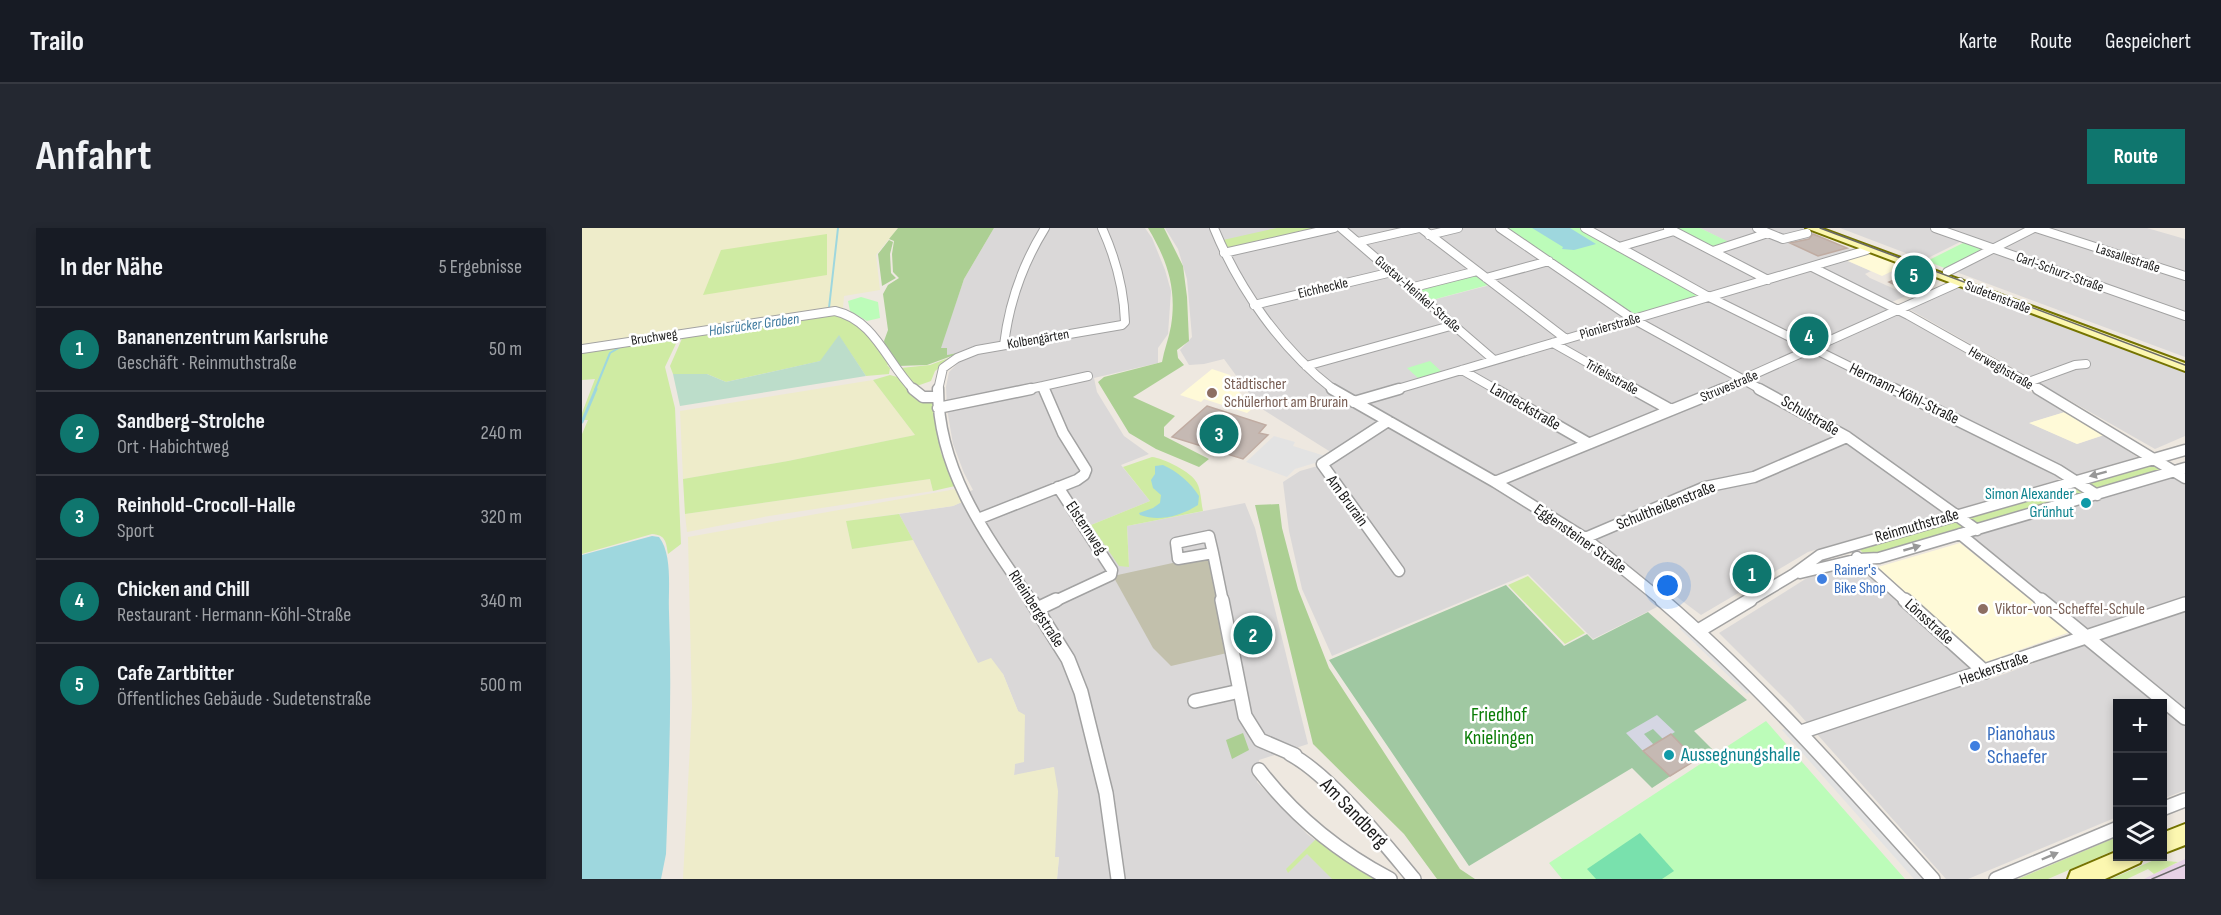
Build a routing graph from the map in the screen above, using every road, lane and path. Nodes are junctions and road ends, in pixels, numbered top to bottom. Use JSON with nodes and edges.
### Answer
{"nodes":[{"id":1,"x":1045,"y":228,"type":"edge"},
{"id":2,"x":1102,"y":228,"type":"edge"},
{"id":3,"x":1214,"y":228,"type":"edge"},
{"id":4,"x":1334,"y":228,"type":"edge"},
{"id":5,"x":1341,"y":228,"type":"edge"},
{"id":6,"x":1420,"y":228,"type":"edge"},
{"id":7,"x":1458,"y":228,"type":"edge"},
{"id":8,"x":1500,"y":228,"type":"edge"},
{"id":9,"x":1586,"y":228,"type":"edge"},
{"id":10,"x":1757,"y":228,"type":"edge"},
{"id":11,"x":1831,"y":228,"type":"edge"},
{"id":12,"x":1935,"y":228,"type":"edge"},
{"id":13,"x":2035,"y":228,"type":"edge"},
{"id":14,"x":1671,"y":230,"type":"edge"},
{"id":15,"x":1809,"y":231,"type":"edge"},
{"id":16,"x":1768,"y":233,"type":"junction"},
{"id":17,"x":1429,"y":235,"type":"junction"},
{"id":18,"x":1358,"y":242,"type":"junction"},
{"id":19,"x":1620,"y":247,"type":"junction"},
{"id":20,"x":1872,"y":248,"type":"junction"},
{"id":21,"x":1994,"y":249,"type":"junction"},
{"id":22,"x":1713,"y":251,"type":"junction"},
{"id":23,"x":1224,"y":253,"type":"junction"},
{"id":24,"x":1549,"y":261,"type":"junction"},
{"id":25,"x":1812,"y":267,"type":"junction"},
{"id":26,"x":1477,"y":271,"type":"junction"},
{"id":27,"x":1392,"y":272,"type":"junction"},
{"id":28,"x":1947,"y":272,"type":"junction"},
{"id":29,"x":2185,"y":276,"type":"edge"},
{"id":30,"x":1486,"y":279,"type":"junction"},
{"id":31,"x":1768,"y":280,"type":"junction"},
{"id":32,"x":1960,"y":282,"type":"junction"},
{"id":33,"x":1410,"y":288,"type":"junction"},
{"id":34,"x":1709,"y":297,"type":"junction"},
{"id":35,"x":1254,"y":305,"type":"junction"},
{"id":36,"x":1899,"y":309,"type":"junction"},
{"id":37,"x":2185,"y":316,"type":"edge"},
{"id":38,"x":1633,"y":319,"type":"junction"},
{"id":39,"x":1454,"y":325,"type":"junction"},
{"id":40,"x":1566,"y":339,"type":"junction"},
{"id":41,"x":1553,"y":343,"type":"junction"},
{"id":42,"x":1004,"y":345,"type":"junction"},
{"id":43,"x":582,"y":349,"type":"edge"},
{"id":44,"x":1812,"y":349,"type":"junction"},
{"id":45,"x":959,"y":357,"type":"joint"},
{"id":46,"x":1494,"y":360,"type":"junction"},
{"id":47,"x":2185,"y":361,"type":"edge"},
{"id":48,"x":2086,"y":364,"type":"dead end"},
{"id":49,"x":1306,"y":366,"type":"junction"},
{"id":50,"x":2185,"y":368,"type":"edge"},
{"id":51,"x":1462,"y":370,"type":"junction"},
{"id":52,"x":1088,"y":376,"type":"dead end"},
{"id":53,"x":1746,"y":379,"type":"junction"},
{"id":54,"x":2026,"y":383,"type":"junction"},
{"id":55,"x":1043,"y":386,"type":"junction"},
{"id":56,"x":1354,"y":402,"type":"junction"},
{"id":57,"x":938,"y":403,"type":"junction"},
{"id":58,"x":1671,"y":411,"type":"junction"},
{"id":59,"x":1388,"y":421,"type":"junction"},
{"id":60,"x":1847,"y":437,"type":"junction"},
{"id":61,"x":1588,"y":443,"type":"junction"},
{"id":62,"x":2185,"y":450,"type":"edge"},
{"id":63,"x":2155,"y":459,"type":"junction"},
{"id":64,"x":2185,"y":468,"type":"edge"},
{"id":65,"x":2174,"y":472,"type":"junction"},
{"id":66,"x":2185,"y":478,"type":"edge"},
{"id":67,"x":2076,"y":480,"type":"junction"},
{"id":68,"x":1495,"y":482,"type":"junction"},
{"id":69,"x":1058,"y":487,"type":"junction"},
{"id":70,"x":2097,"y":495,"type":"junction"},
{"id":71,"x":1958,"y":514,"type":"junction"},
{"id":72,"x":978,"y":519,"type":"junction"},
{"id":73,"x":1977,"y":530,"type":"junction"},
{"id":74,"x":1960,"y":534,"type":"junction"},
{"id":75,"x":1586,"y":538,"type":"junction"},
{"id":76,"x":1845,"y":547,"type":"junction"},
{"id":77,"x":1213,"y":553,"type":"dead end"},
{"id":78,"x":1859,"y":559,"type":"junction"},
{"id":79,"x":1399,"y":571,"type":"dead end"},
{"id":80,"x":1794,"y":574,"type":"junction"},
{"id":81,"x":2185,"y":604,"type":"edge"},
{"id":82,"x":1037,"y":609,"type":"junction"},
{"id":83,"x":1698,"y":631,"type":"junction"},
{"id":84,"x":2087,"y":637,"type":"junction"},
{"id":85,"x":1985,"y":672,"type":"junction"},
{"id":86,"x":1240,"y":691,"type":"junction"},
{"id":87,"x":1195,"y":701,"type":"dead end"},
{"id":88,"x":2185,"y":718,"type":"edge"},
{"id":89,"x":1801,"y":732,"type":"junction"},
{"id":90,"x":1259,"y":770,"type":"dead end"},
{"id":91,"x":2185,"y":800,"type":"edge"},
{"id":92,"x":2167,"y":807,"type":"edge"},
{"id":93,"x":2113,"y":830,"type":"edge"},
{"id":94,"x":2185,"y":834,"type":"edge"},
{"id":95,"x":2167,"y":842,"type":"edge"},
{"id":96,"x":2120,"y":861,"type":"edge"},
{"id":97,"x":1118,"y":879,"type":"edge"},
{"id":98,"x":1390,"y":879,"type":"edge"},
{"id":99,"x":1414,"y":879,"type":"edge"},
{"id":100,"x":1934,"y":879,"type":"edge"},
{"id":101,"x":1996,"y":879,"type":"edge"},
{"id":102,"x":2079,"y":879,"type":"edge"}],
"edges":[{"from":1,"to":42,"type":"street"},
{"from":2,"to":42,"type":"street","name":"Kolbengärten"},
{"from":3,"to":23,"type":"street","name":"Eggensteiner Straße"},
{"from":4,"to":23,"type":"street"},
{"from":5,"to":18,"type":"street","name":"Gustav-Heinkel-Straße"},
{"from":6,"to":17,"type":"street"},
{"from":6,"to":18,"type":"street"},
{"from":7,"to":17,"type":"street"},
{"from":8,"to":24,"type":"street","name":"Schulstraße"},
{"from":9,"to":19,"type":"street","name":"Hermann-Köhl-Straße"},
{"from":10,"to":16,"type":"street"},
{"from":11,"to":20,"type":"main road","name":"Sudetenstraße"},
{"from":12,"to":21,"type":"street","name":"Carl-Schurz-Straße"},
{"from":13,"to":21,"type":"street"},
{"from":13,"to":29,"type":"street","name":"Lassallestraße"},
{"from":14,"to":19,"type":"street"},
{"from":14,"to":22,"type":"street"},
{"from":15,"to":16,"type":"street"},
{"from":15,"to":20,"type":"main road","name":"Sudetenstraße"},
{"from":16,"to":22,"type":"street"},
{"from":17,"to":26,"type":"street"},
{"from":18,"to":27,"type":"street","name":"Gustav-Heinkel-Straße"},
{"from":19,"to":34,"type":"street","name":"Hermann-Köhl-Straße"},
{"from":20,"to":25,"type":"street","name":"Pionierstraße"},
{"from":20,"to":28,"type":"main road","name":"Sudetenstraße"},
{"from":20,"to":32,"type":"main road","name":"Sudetenstraße"},
{"from":21,"to":28,"type":"street"},
{"from":21,"to":37,"type":"street","name":"Carl-Schurz-Straße"},
{"from":22,"to":31,"type":"street"},
{"from":23,"to":35,"type":"street","name":"Eggensteiner Straße"},
{"from":24,"to":30,"type":"street"},
{"from":24,"to":38,"type":"street","name":"Schulstraße"},
{"from":25,"to":31,"type":"street","name":"Pionierstraße"},
{"from":25,"to":36,"type":"street","name":"Herweghstraße"},
{"from":26,"to":30,"type":"street"},
{"from":26,"to":33,"type":"street"},
{"from":27,"to":33,"type":"street","name":"Gustav-Heinkel-Straße"},
{"from":27,"to":35,"type":"street","name":"Eichheckle"},
{"from":28,"to":47,"type":"main road","name":"Sudetenstraße"},
{"from":30,"to":40,"type":"street"},
{"from":31,"to":34,"type":"street","name":"Pionierstraße"},
{"from":32,"to":36,"type":"street","name":"Struvestraße"},
{"from":32,"to":50,"type":"main road","name":"Sudetenstraße"},
{"from":33,"to":39,"type":"street","name":"Gustav-Heinkel-Straße"},
{"from":34,"to":38,"type":"street","name":"Pionierstraße"},
{"from":34,"to":44,"type":"street","name":"Hermann-Köhl-Straße"},
{"from":35,"to":49,"type":"street","name":"Eggensteiner Straße"},
{"from":36,"to":44,"type":"street","name":"Struvestraße"},
{"from":36,"to":54,"type":"street","name":"Herweghstraße"},
{"from":38,"to":40,"type":"street","name":"Pionierstraße"},
{"from":38,"to":53,"type":"street","name":"Schulstraße"},
{"from":39,"to":46,"type":"street","name":"Gustav-Heinkel-Straße"},
{"from":39,"to":49,"type":"street"},
{"from":40,"to":41,"type":"street","name":"Pionierstraße"},
{"from":41,"to":46,"type":"street","name":"Pionierstraße"},
{"from":41,"to":58,"type":"street","name":"Trifelsstraße"},
{"from":42,"to":45,"type":"street","name":"Kolbengärten"},
{"from":43,"to":57,"type":"street","name":"Bruchweg"},
{"from":44,"to":53,"type":"street","name":"Struvestraße"},
{"from":44,"to":67,"type":"street","name":"Hermann-Köhl-Straße"},
{"from":45,"to":57,"type":"street","name":"Rheinbergstraße"},
{"from":46,"to":51,"type":"street","name":"Pionierstraße"},
{"from":48,"to":54,"type":"street"},
{"from":49,"to":56,"type":"street","name":"Eggensteiner Straße"},
{"from":51,"to":56,"type":"street","name":"Pionierstraße"},
{"from":51,"to":61,"type":"street","name":"Landeckstraße"},
{"from":52,"to":55,"type":"street"},
{"from":53,"to":58,"type":"street","name":"Struvestraße"},
{"from":53,"to":60,"type":"street","name":"Schulstraße"},
{"from":54,"to":63,"type":"street","name":"Herweghstraße"},
{"from":55,"to":57,"type":"street"},
{"from":55,"to":69,"type":"street"},
{"from":56,"to":59,"type":"street","name":"Eggensteiner Straße"},
{"from":57,"to":72,"type":"street","name":"Rheinbergstraße"},
{"from":58,"to":61,"type":"street","name":"Struvestraße"},
{"from":59,"to":68,"type":"street","name":"Eggensteiner Straße"},
{"from":59,"to":79,"type":"street","name":"Am Brurain"},
{"from":60,"to":71,"type":"street","name":"Schulstraße"},
{"from":60,"to":75,"type":"street","name":"Schultheißenstraße"},
{"from":61,"to":68,"type":"street","name":"Struvestraße"},
{"from":62,"to":63,"type":"street","name":"Reinmuthstraße"},
{"from":63,"to":65,"type":"street","name":"Herweghstraße"},
{"from":63,"to":67,"type":"street","name":"Reinmuthstraße","one_way":true},
{"from":64,"to":65,"type":"street","name":"Reinmuthstraße"},
{"from":65,"to":66,"type":"street","name":"Herweghstraße"},
{"from":65,"to":70,"type":"street","name":"Reinmuthstraße"},
{"from":67,"to":70,"type":"street","name":"Hermann-Köhl-Straße"},
{"from":67,"to":71,"type":"street","name":"Reinmuthstraße"},
{"from":68,"to":75,"type":"street","name":"Eggensteiner Straße"},
{"from":69,"to":72,"type":"street","name":"Elsternweg"},
{"from":69,"to":82,"type":"street","name":"Elsternweg"},
{"from":70,"to":73,"type":"street","name":"Reinmuthstraße"},
{"from":71,"to":73,"type":"street","name":"Schulstraße"},
{"from":71,"to":76,"type":"street","name":"Reinmuthstraße"},
{"from":72,"to":82,"type":"street","name":"Rheinbergstraße"},
{"from":73,"to":74,"type":"street","name":"Reinmuthstraße"},
{"from":78,"to":74,"type":"street","name":"Reinmuthstraße","one_way":true},
{"from":74,"to":84,"type":"street"},
{"from":75,"to":83,"type":"street","name":"Eggensteiner Straße"},
{"from":76,"to":78,"type":"street","name":"Lönsstraße"},
{"from":76,"to":80,"type":"street","name":"Reinmuthstraße"},
{"from":77,"to":86,"type":"street"},
{"from":78,"to":80,"type":"street","name":"Reinmuthstraße"},
{"from":78,"to":85,"type":"street","name":"Lönsstraße"},
{"from":80,"to":83,"type":"street","name":"Reinmuthstraße"},
{"from":81,"to":84,"type":"street","name":"Heckerstraße"},
{"from":82,"to":97,"type":"street","name":"Rheinbergstraße"},
{"from":83,"to":89,"type":"street","name":"Eggensteiner Straße"},
{"from":84,"to":85,"type":"street","name":"Heckerstraße"},
{"from":84,"to":88,"type":"street"},
{"from":85,"to":89,"type":"street","name":"Heckerstraße"},
{"from":86,"to":87,"type":"street"},
{"from":86,"to":99,"type":"street","name":"Am Sandberg"},
{"from":89,"to":100,"type":"street","name":"Eggensteiner Straße"},
{"from":90,"to":98,"type":"street","name":"Am Sandberg"},
{"from":91,"to":92,"type":"street"},
{"from":101,"to":93,"type":"street","one_way":true},
{"from":94,"to":95,"type":"main road"},
{"from":96,"to":102,"type":"main road"}]}
